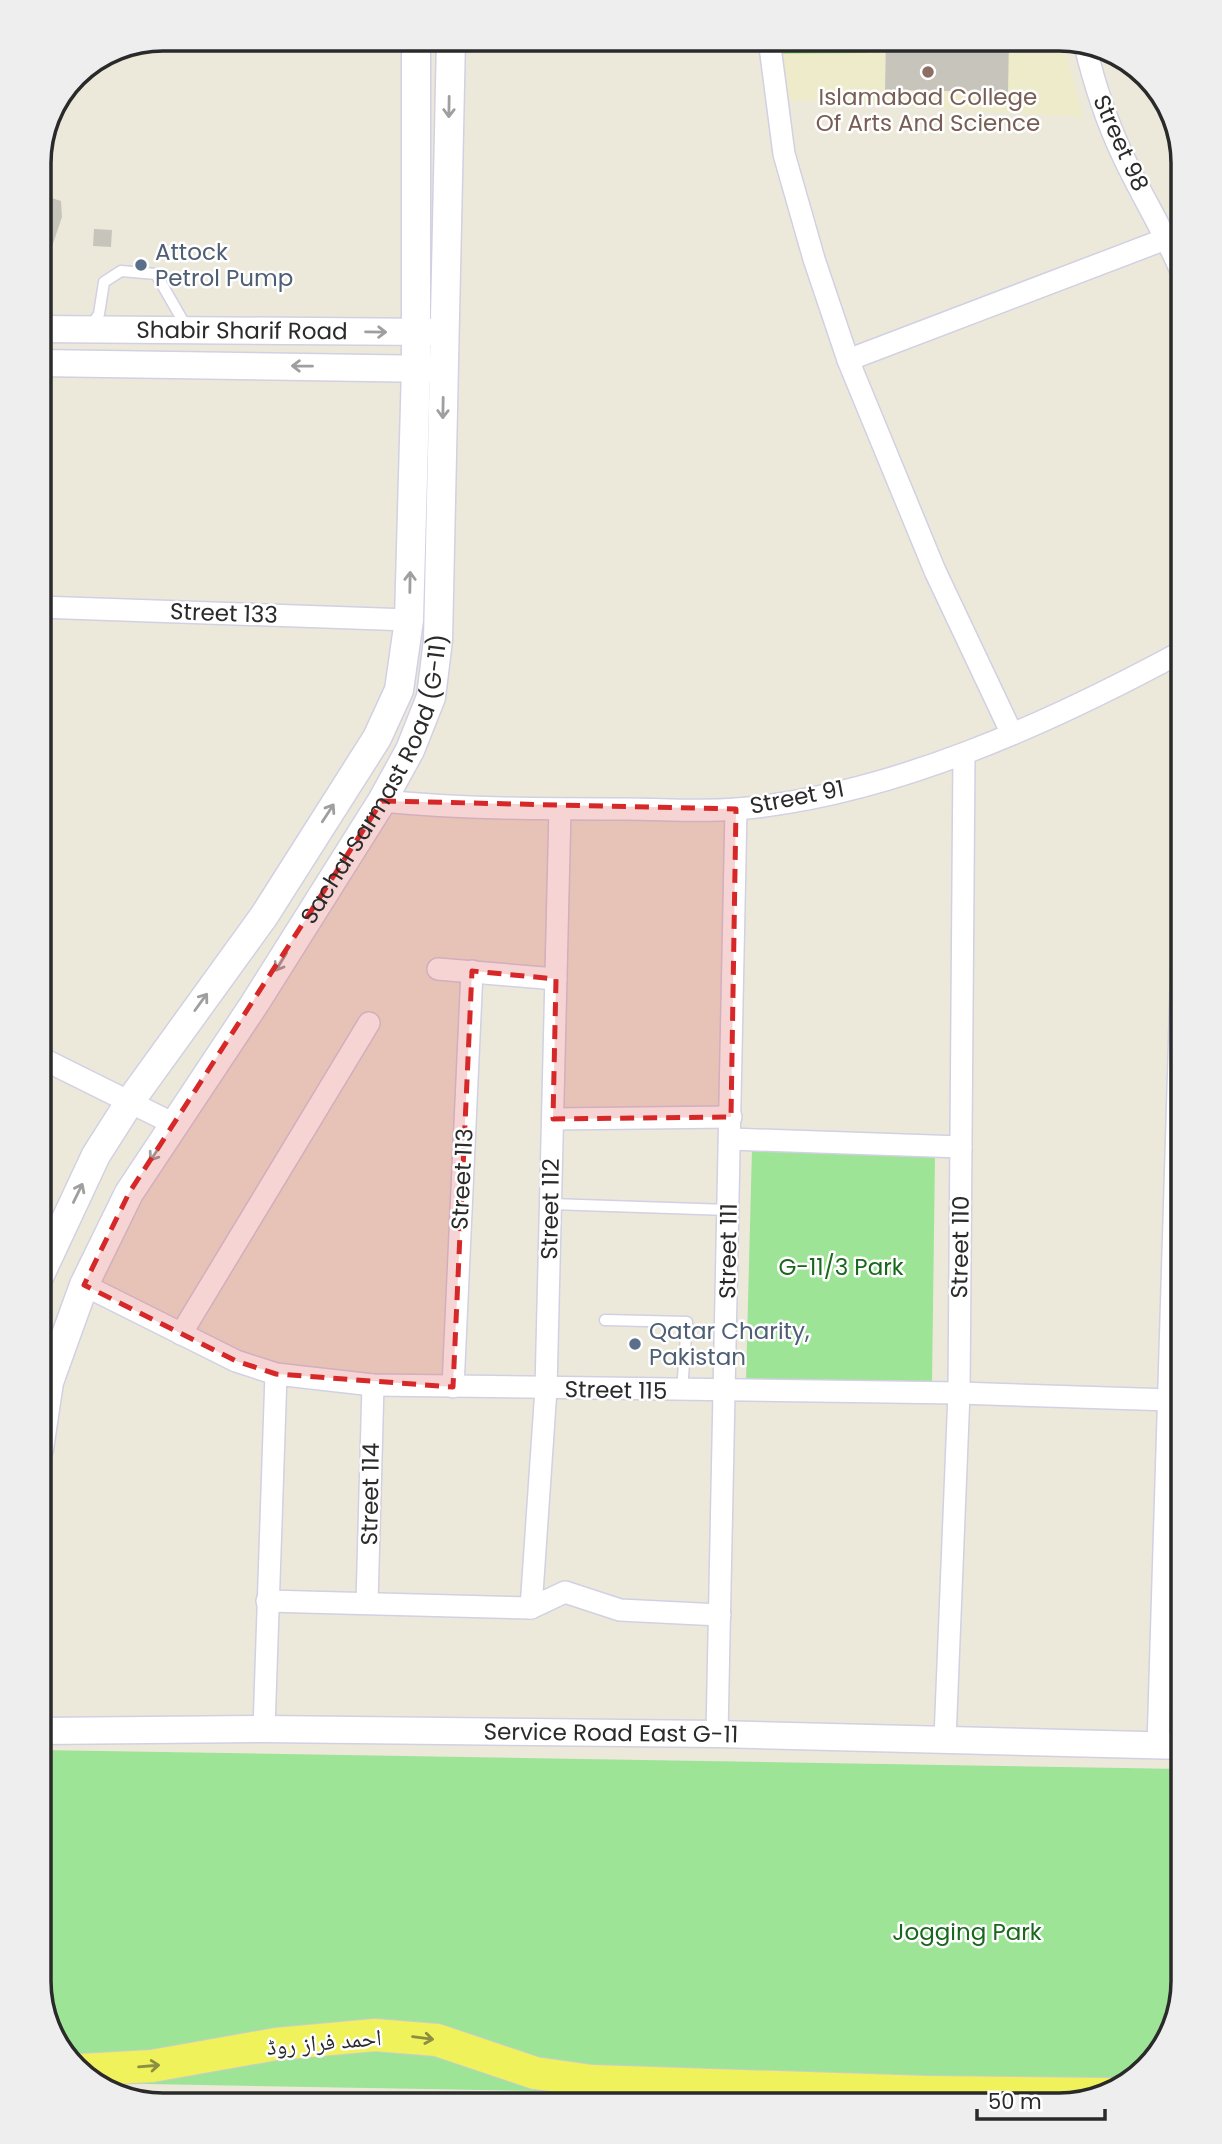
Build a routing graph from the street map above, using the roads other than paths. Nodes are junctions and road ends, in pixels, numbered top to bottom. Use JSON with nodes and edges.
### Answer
{"nodes":[{"id":1,"x":416,"y":51,"type":"edge"},
{"id":2,"x":451,"y":51,"type":"edge"},
{"id":3,"x":771,"y":51,"type":"edge"},
{"id":4,"x":1088,"y":55,"type":"edge"},
{"id":5,"x":1168,"y":238,"type":"junction"},
{"id":6,"x":1171,"y":245,"type":"edge"},
{"id":7,"x":51,"y":329,"type":"edge"},
{"id":8,"x":91,"y":330,"type":"junction"},
{"id":9,"x":188,"y":330,"type":"junction"},
{"id":10,"x":242,"y":330,"type":"junction"},
{"id":11,"x":414,"y":332,"type":"junction"},
{"id":12,"x":444,"y":332,"type":"junction"},
{"id":13,"x":848,"y":360,"type":"junction"},
{"id":14,"x":94,"y":361,"type":"junction"},
{"id":15,"x":51,"y":363,"type":"edge"},
{"id":16,"x":242,"y":365,"type":"junction"},
{"id":17,"x":415,"y":368,"type":"junction"},
{"id":18,"x":444,"y":369,"type":"junction"},
{"id":19,"x":51,"y":607,"type":"edge"},
{"id":20,"x":409,"y":620,"type":"junction"},
{"id":21,"x":1171,"y":658,"type":"edge"},
{"id":22,"x":1012,"y":734,"type":"junction"},
{"id":23,"x":964,"y":755,"type":"junction"},
{"id":24,"x":382,"y":801,"type":"junction"},
{"id":25,"x":560,"y":809,"type":"junction"},
{"id":26,"x":736,"y":809,"type":"junction"},
{"id":27,"x":438,"y":969,"type":"dead end"},
{"id":28,"x":472,"y":971,"type":"junction"},
{"id":29,"x":556,"y":979,"type":"junction"},
{"id":30,"x":369,"y":1023,"type":"dead end"},
{"id":31,"x":51,"y":1063,"type":"edge"},
{"id":32,"x":131,"y":1100,"type":"junction"},
{"id":33,"x":731,"y":1117,"type":"junction"},
{"id":34,"x":553,"y":1119,"type":"junction"},
{"id":35,"x":174,"y":1124,"type":"junction"},
{"id":36,"x":730,"y":1139,"type":"junction"},
{"id":37,"x":961,"y":1147,"type":"junction"},
{"id":38,"x":551,"y":1204,"type":"junction"},
{"id":39,"x":729,"y":1209,"type":"junction"},
{"id":40,"x":51,"y":1243,"type":"edge"},
{"id":41,"x":84,"y":1285,"type":"junction"},
{"id":42,"x":605,"y":1320,"type":"dead end"},
{"id":43,"x":181,"y":1334,"type":"junction"},
{"id":44,"x":276,"y":1374,"type":"junction"},
{"id":45,"x":51,"y":1376,"type":"edge"},
{"id":46,"x":373,"y":1385,"type":"junction"},
{"id":47,"x":453,"y":1387,"type":"junction"},
{"id":48,"x":546,"y":1389,"type":"junction"},
{"id":49,"x":1171,"y":1389,"type":"edge"},
{"id":50,"x":682,"y":1391,"type":"junction"},
{"id":51,"x":726,"y":1392,"type":"junction"},
{"id":52,"x":958,"y":1393,"type":"junction"},
{"id":53,"x":1170,"y":1400,"type":"junction"},
{"id":54,"x":267,"y":1601,"type":"junction"},
{"id":55,"x":367,"y":1603,"type":"junction"},
{"id":56,"x":531,"y":1608,"type":"junction"},
{"id":57,"x":720,"y":1615,"type":"junction"},
{"id":58,"x":264,"y":1728,"type":"junction"},
{"id":59,"x":51,"y":1731,"type":"edge"},
{"id":60,"x":717,"y":1734,"type":"junction"},
{"id":61,"x":945,"y":1740,"type":"junction"},
{"id":62,"x":1171,"y":1746,"type":"edge"},
{"id":63,"x":95,"y":2069,"type":"edge"},
{"id":64,"x":887,"y":2093,"type":"edge"}],
"edges":[{"from":1,"to":11,"type":"main road","name":"Sachal Sarmast Road (G-11)"},
{"from":2,"to":12,"type":"main road","name":"Sachal Sarmast Road (G-11)","one_way":true},
{"from":3,"to":13,"type":"street"},
{"from":4,"to":5,"type":"street","name":"Street 98"},
{"from":5,"to":6,"type":"street","name":"Street 98"},
{"from":5,"to":13,"type":"street"},
{"from":7,"to":8,"type":"street","name":"Shabir Sharif Road"},
{"from":8,"to":9,"type":"street","name":"Shabir Sharif Road"},
{"from":8,"to":9,"type":"lane"},
{"from":8,"to":14,"type":"street"},
{"from":9,"to":10,"type":"street","name":"Shabir Sharif Road"},
{"from":10,"to":11,"type":"street","name":"Shabir Sharif Road","one_way":true},
{"from":10,"to":16,"type":"street"},
{"from":11,"to":12,"type":"street","name":"Shabir Sharif Road"},
{"from":11,"to":17,"type":"main road","name":"Sachal Sarmast Road (G-11)"},
{"from":12,"to":18,"type":"main road","name":"Sachal Sarmast Road (G-11)"},
{"from":13,"to":22,"type":"street"},
{"from":14,"to":15,"type":"street","name":"Shabir Sharif Road"},
{"from":14,"to":16,"type":"street","name":"Shabir Sharif Road"},
{"from":17,"to":16,"type":"street","name":"Shabir Sharif Road","one_way":true},
{"from":17,"to":18,"type":"street","name":"Shabir Sharif Road"},
{"from":20,"to":17,"type":"main road","name":"Sachal Sarmast Road (G-11)","one_way":true},
{"from":18,"to":24,"type":"main road","name":"Sachal Sarmast Road (G-11)","one_way":true},
{"from":19,"to":20,"type":"street","name":"Street 133"},
{"from":32,"to":20,"type":"main road","name":"Sachal Sarmast Road (G-11)","one_way":true},
{"from":21,"to":22,"type":"street","name":"Street 91"},
{"from":22,"to":23,"type":"street","name":"Street 91"},
{"from":23,"to":26,"type":"street","name":"Street 91"},
{"from":23,"to":37,"type":"street","name":"Street 110"},
{"from":24,"to":25,"type":"street","name":"Street 91"},
{"from":24,"to":35,"type":"main road","name":"Sachal Sarmast Road (G-11)","one_way":true},
{"from":25,"to":26,"type":"street","name":"Street 91"},
{"from":25,"to":29,"type":"street","name":"Street 112"},
{"from":26,"to":33,"type":"street","name":"Street 111"},
{"from":27,"to":28,"type":"street"},
{"from":28,"to":29,"type":"street"},
{"from":28,"to":47,"type":"street","name":"Street 113"},
{"from":29,"to":34,"type":"street","name":"Street 112"},
{"from":30,"to":43,"type":"street"},
{"from":31,"to":32,"type":"street"},
{"from":32,"to":35,"type":"street"},
{"from":40,"to":32,"type":"main road","name":"Sachal Sarmast Road (G-11)","one_way":true},
{"from":33,"to":34,"type":"street"},
{"from":33,"to":36,"type":"street","name":"Street 111"},
{"from":34,"to":38,"type":"street","name":"Street 112"},
{"from":35,"to":41,"type":"main road","name":"Sachal Sarmast Road (G-11)","one_way":true},
{"from":36,"to":37,"type":"street"},
{"from":36,"to":39,"type":"street","name":"Street 111"},
{"from":37,"to":52,"type":"street","name":"Street 110"},
{"from":38,"to":39,"type":"lane"},
{"from":38,"to":48,"type":"street","name":"Street 112"},
{"from":39,"to":51,"type":"street","name":"Street 111"},
{"from":41,"to":43,"type":"street","name":"Street 115"},
{"from":41,"to":45,"type":"main road","name":"Sachal Sarmast Road (G-11)"},
{"from":42,"to":50,"type":"lane"},
{"from":43,"to":44,"type":"street","name":"Street 115"},
{"from":44,"to":46,"type":"street","name":"Street 115"},
{"from":44,"to":54,"type":"street"},
{"from":46,"to":47,"type":"street","name":"Street 115"},
{"from":46,"to":55,"type":"street","name":"Street 114"},
{"from":47,"to":48,"type":"street","name":"Street 115"},
{"from":48,"to":50,"type":"street","name":"Street 115"},
{"from":48,"to":56,"type":"street","name":"Street 112"},
{"from":49,"to":53,"type":"street"},
{"from":50,"to":51,"type":"street","name":"Street 115"},
{"from":51,"to":52,"type":"street","name":"Street 115"},
{"from":51,"to":57,"type":"street","name":"Street 111"},
{"from":52,"to":53,"type":"street","name":"Street 115"},
{"from":52,"to":61,"type":"street","name":"Street 110"},
{"from":53,"to":62,"type":"street"},
{"from":54,"to":55,"type":"street"},
{"from":54,"to":58,"type":"street"},
{"from":55,"to":56,"type":"street"},
{"from":56,"to":57,"type":"street"},
{"from":57,"to":60,"type":"street","name":"Street 111"},
{"from":58,"to":59,"type":"street","name":"Service Road East G-11"},
{"from":58,"to":60,"type":"street","name":"Service Road East G-11"},
{"from":60,"to":61,"type":"street","name":"Service Road East G-11"},
{"from":61,"to":62,"type":"street","name":"Service Road East G-11"},
{"from":63,"to":64,"type":"main road","name":"احمد فراز روڈ","one_way":true}]}
